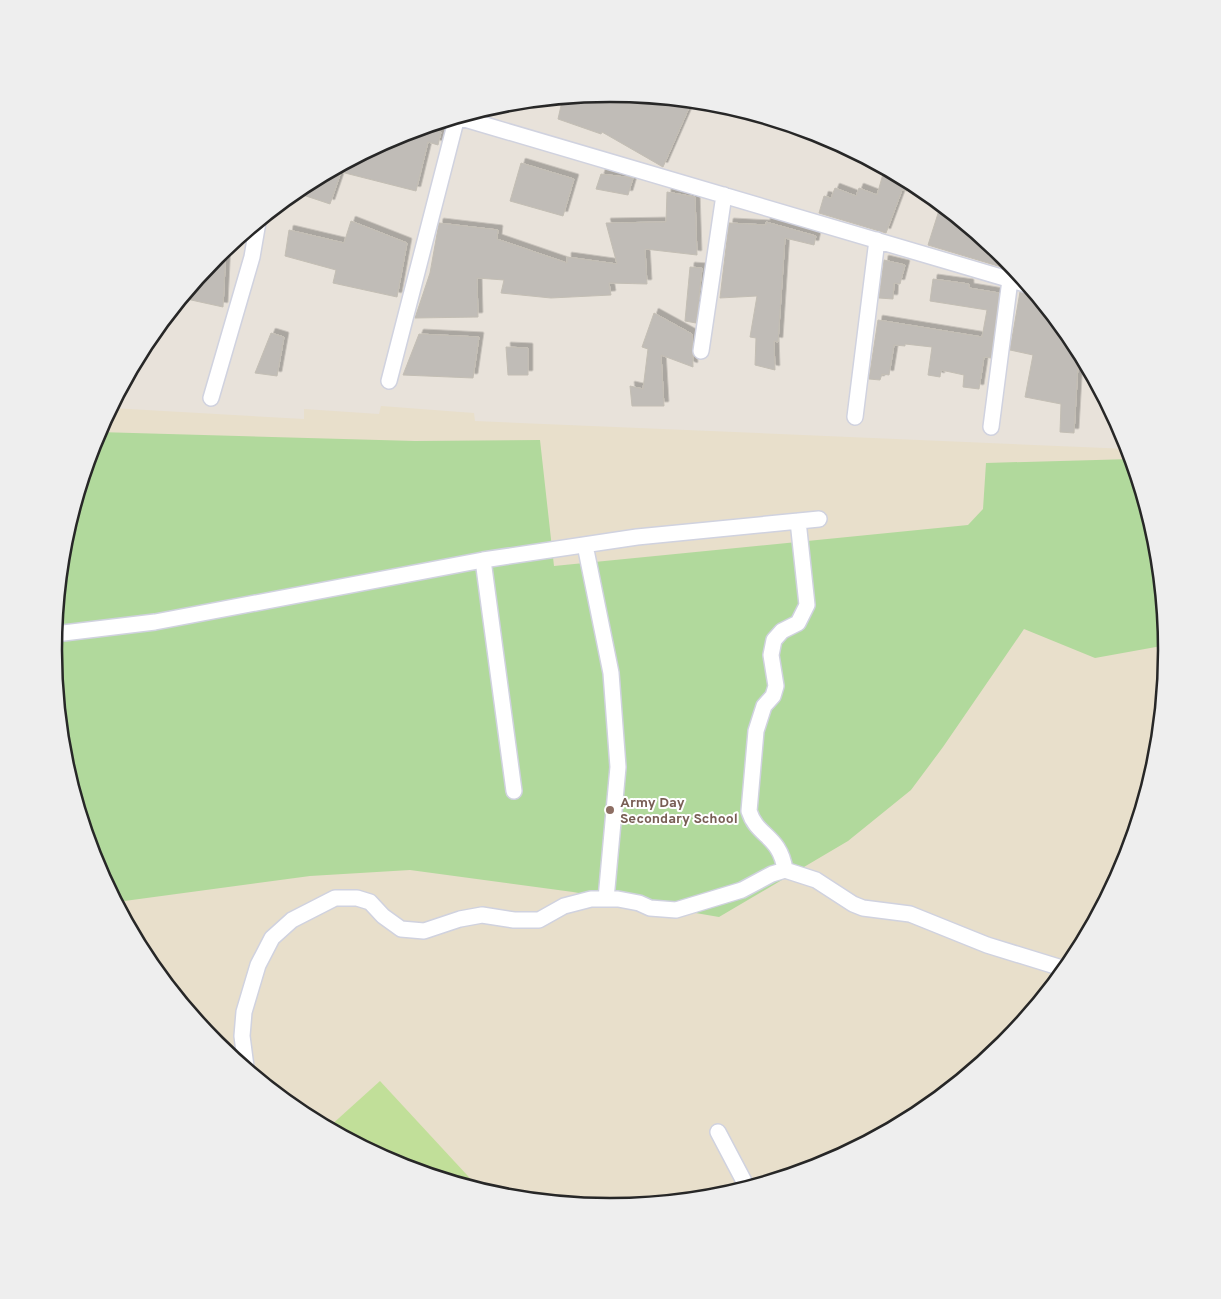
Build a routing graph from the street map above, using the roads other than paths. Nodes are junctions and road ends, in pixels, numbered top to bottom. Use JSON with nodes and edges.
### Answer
{"nodes":[{"id":1,"x":468,"y":120,"type":"edge"},
{"id":2,"x":455,"y":124,"type":"edge"},
{"id":3,"x":724,"y":195,"type":"junction"},
{"id":4,"x":256,"y":231,"type":"edge"},
{"id":5,"x":877,"y":240,"type":"junction"},
{"id":6,"x":1010,"y":280,"type":"junction"},
{"id":7,"x":1017,"y":282,"type":"edge"},
{"id":8,"x":701,"y":351,"type":"dead end"},
{"id":9,"x":389,"y":381,"type":"dead end"},
{"id":10,"x":211,"y":398,"type":"dead end"},
{"id":11,"x":855,"y":417,"type":"dead end"},
{"id":12,"x":991,"y":427,"type":"dead end"},
{"id":13,"x":818,"y":519,"type":"dead end"},
{"id":14,"x":798,"y":521,"type":"junction"},
{"id":15,"x":585,"y":545,"type":"junction"},
{"id":16,"x":483,"y":560,"type":"junction"},
{"id":17,"x":63,"y":633,"type":"edge"},
{"id":18,"x":514,"y":791,"type":"dead end"},
{"id":19,"x":785,"y":870,"type":"junction"},
{"id":20,"x":606,"y":899,"type":"junction"},
{"id":21,"x":1057,"y":966,"type":"edge"},
{"id":22,"x":245,"y":1058,"type":"edge"},
{"id":23,"x":718,"y":1132,"type":"dead end"},
{"id":24,"x":744,"y":1181,"type":"edge"}],
"edges":[{"from":1,"to":3,"type":"street"},
{"from":2,"to":9,"type":"street"},
{"from":3,"to":5,"type":"street"},
{"from":3,"to":8,"type":"street"},
{"from":4,"to":10,"type":"street"},
{"from":5,"to":6,"type":"street"},
{"from":5,"to":11,"type":"street"},
{"from":6,"to":7,"type":"street"},
{"from":6,"to":12,"type":"street"},
{"from":13,"to":14,"type":"street"},
{"from":14,"to":15,"type":"street"},
{"from":14,"to":19,"type":"street"},
{"from":15,"to":16,"type":"street"},
{"from":15,"to":20,"type":"street"},
{"from":16,"to":17,"type":"street"},
{"from":16,"to":18,"type":"street"},
{"from":19,"to":20,"type":"street"},
{"from":19,"to":21,"type":"street"},
{"from":20,"to":22,"type":"street"},
{"from":23,"to":24,"type":"street"}]}
